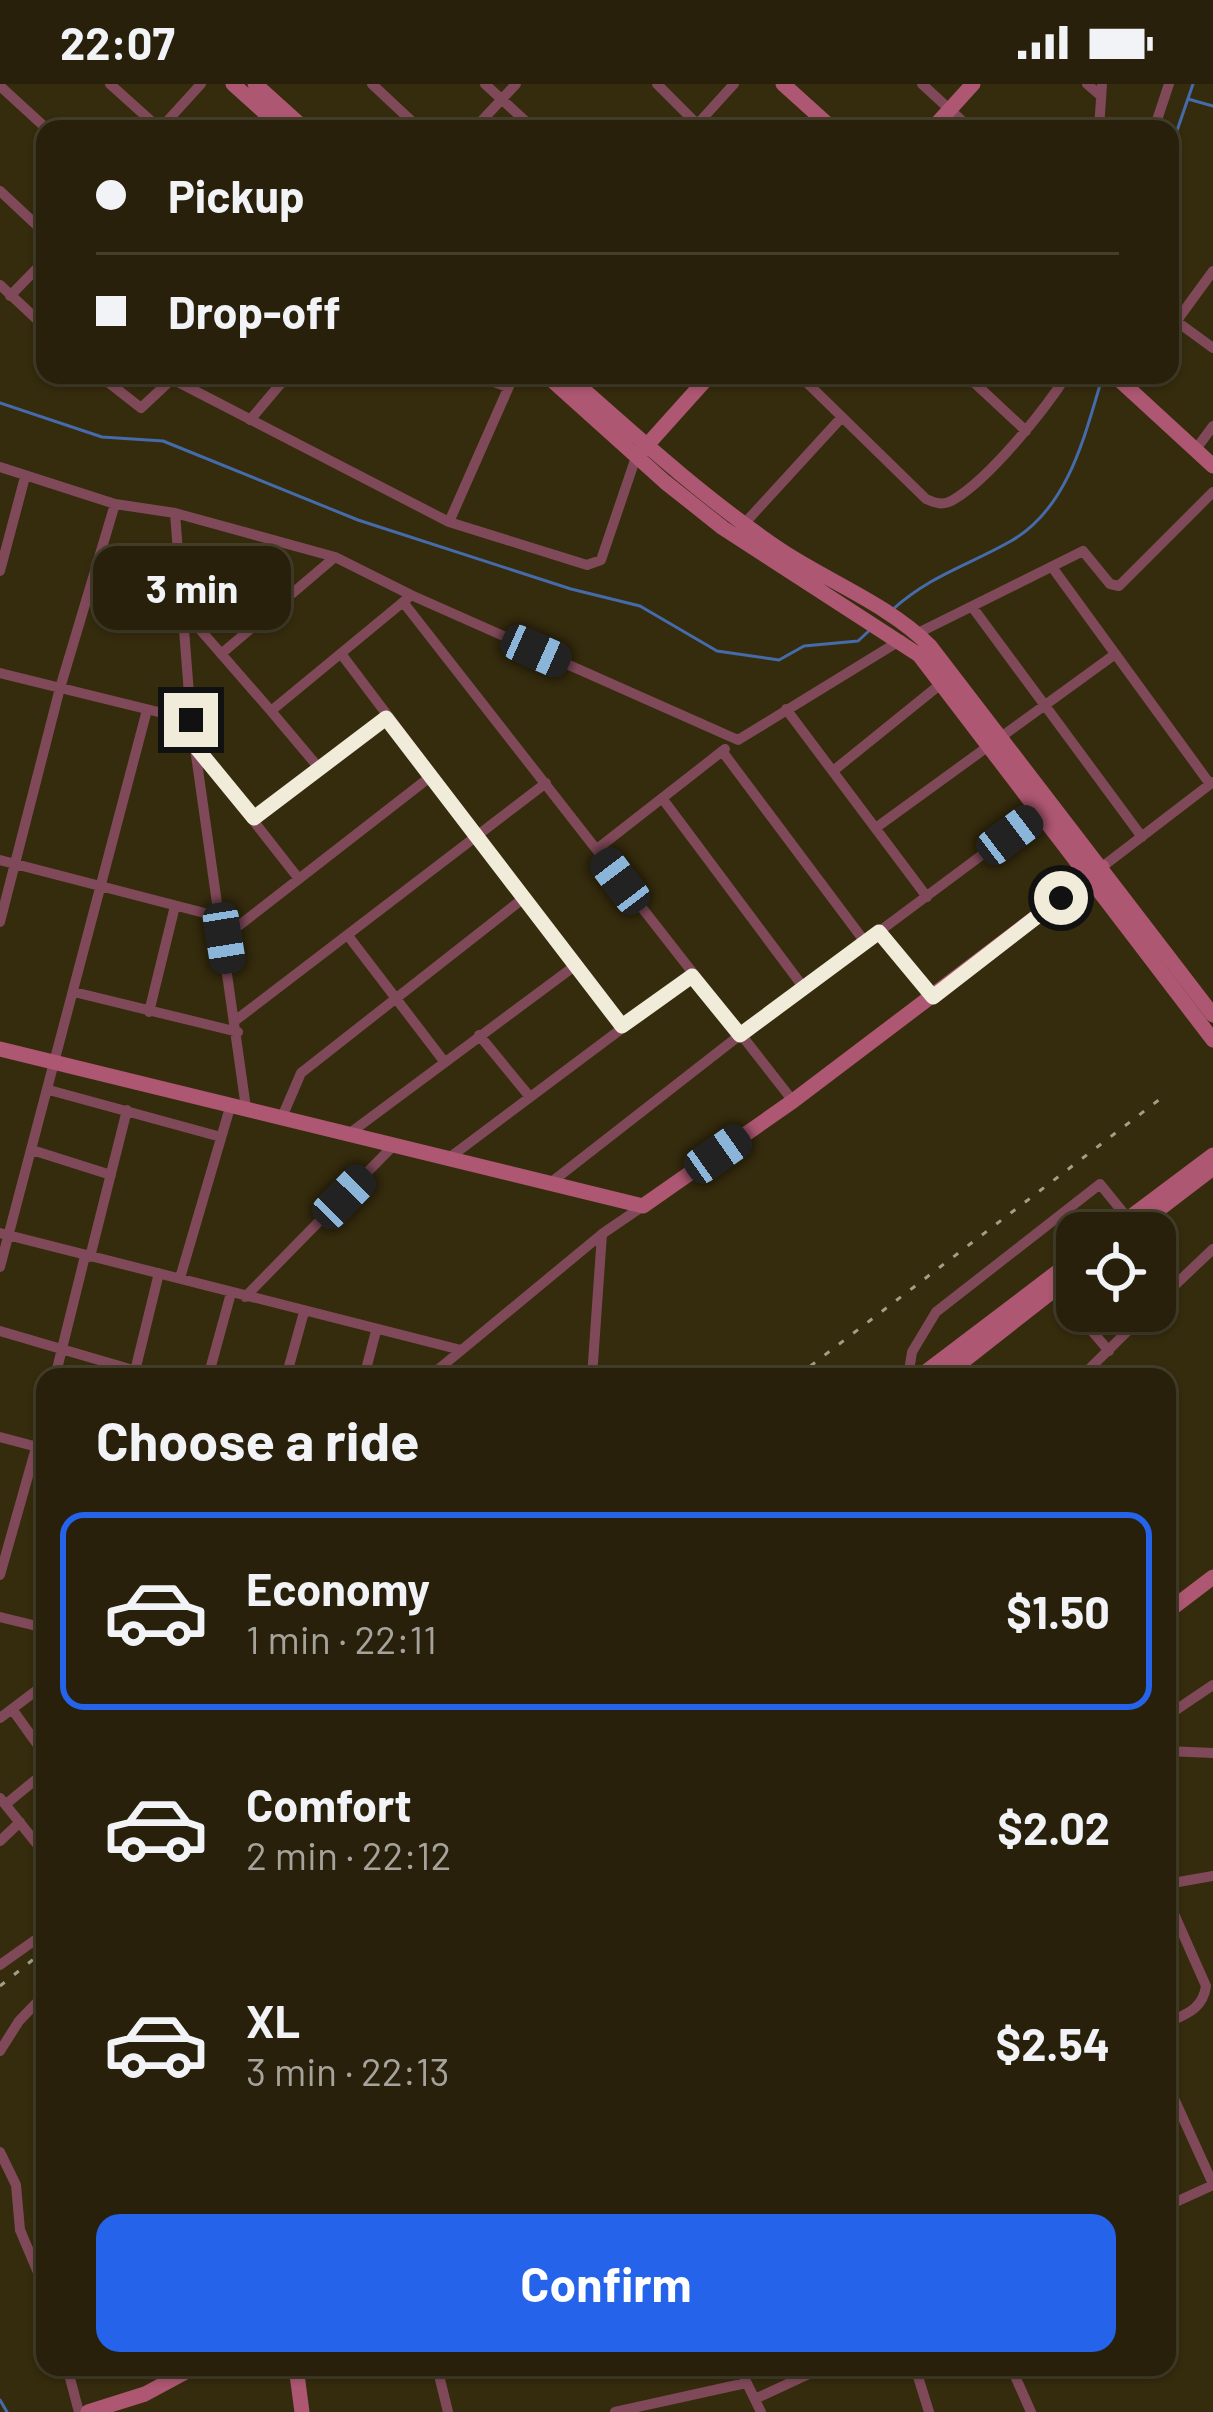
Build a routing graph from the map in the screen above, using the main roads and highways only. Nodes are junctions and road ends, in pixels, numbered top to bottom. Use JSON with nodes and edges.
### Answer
{"nodes":[{"id":1,"x":233,"y":84,"type":"edge"},
{"id":2,"x":255,"y":84,"type":"edge"},
{"id":3,"x":783,"y":84,"type":"edge"},
{"id":4,"x":973,"y":84,"type":"edge"},
{"id":5,"x":273,"y":120,"type":"edge"},
{"id":6,"x":295,"y":120,"type":"edge"},
{"id":7,"x":823,"y":120,"type":"edge"},
{"id":8,"x":940,"y":120,"type":"edge"},
{"id":9,"x":557,"y":384,"type":"edge"},
{"id":10,"x":576,"y":384,"type":"edge"},
{"id":11,"x":702,"y":384,"type":"edge"},
{"id":12,"x":1130,"y":384,"type":"edge"},
{"id":13,"x":641,"y":452,"type":"junction"},
{"id":14,"x":1213,"y":466,"type":"edge"},
{"id":15,"x":903,"y":631,"type":"junction"},
{"id":16,"x":994,"y":739,"type":"junction"},
{"id":17,"x":1096,"y":871,"type":"junction"},
{"id":18,"x":1210,"y":1026,"type":"edge"},
{"id":19,"x":0,"y":1048,"type":"edge"},
{"id":20,"x":1213,"y":1154,"type":"edge"},
{"id":21,"x":1213,"y":1168,"type":"edge"},
{"id":22,"x":1150,"y":1212,"type":"edge"},
{"id":23,"x":1154,"y":1212,"type":"edge"},
{"id":24,"x":1056,"y":1273,"type":"edge"},
{"id":25,"x":1056,"y":1288,"type":"edge"},
{"id":26,"x":932,"y":1368,"type":"edge"},
{"id":27,"x":954,"y":1368,"type":"edge"},
{"id":28,"x":1213,"y":1577,"type":"edge"},
{"id":29,"x":1176,"y":1605,"type":"edge"},
{"id":30,"x":167,"y":2376,"type":"edge"},
{"id":31,"x":297,"y":2376,"type":"edge"},
{"id":32,"x":83,"y":2412,"type":"edge"},
{"id":33,"x":302,"y":2412,"type":"edge"}],
"edges":[{"from":1,"to":5,"type":"main road"},
{"from":2,"to":6,"type":"main road"},
{"from":3,"to":7,"type":"main road"},
{"from":4,"to":8,"type":"main road"},
{"from":9,"to":13,"type":"main road"},
{"from":10,"to":13,"type":"main road"},
{"from":11,"to":13,"type":"main road"},
{"from":12,"to":14,"type":"main road"},
{"from":13,"to":15,"type":"main road"},
{"from":13,"to":15,"type":"main road"},
{"from":15,"to":16,"type":"main road"},
{"from":15,"to":16,"type":"main road"},
{"from":16,"to":17,"type":"main road"},
{"from":16,"to":17,"type":"main road"},
{"from":17,"to":18,"type":"main road"},
{"from":17,"to":19,"type":"main road"},
{"from":20,"to":22,"type":"main road"},
{"from":21,"to":23,"type":"main road"},
{"from":24,"to":26,"type":"main road"},
{"from":25,"to":27,"type":"main road"},
{"from":28,"to":29,"type":"main road"},
{"from":30,"to":32,"type":"main road"},
{"from":31,"to":33,"type":"main road"}]}
